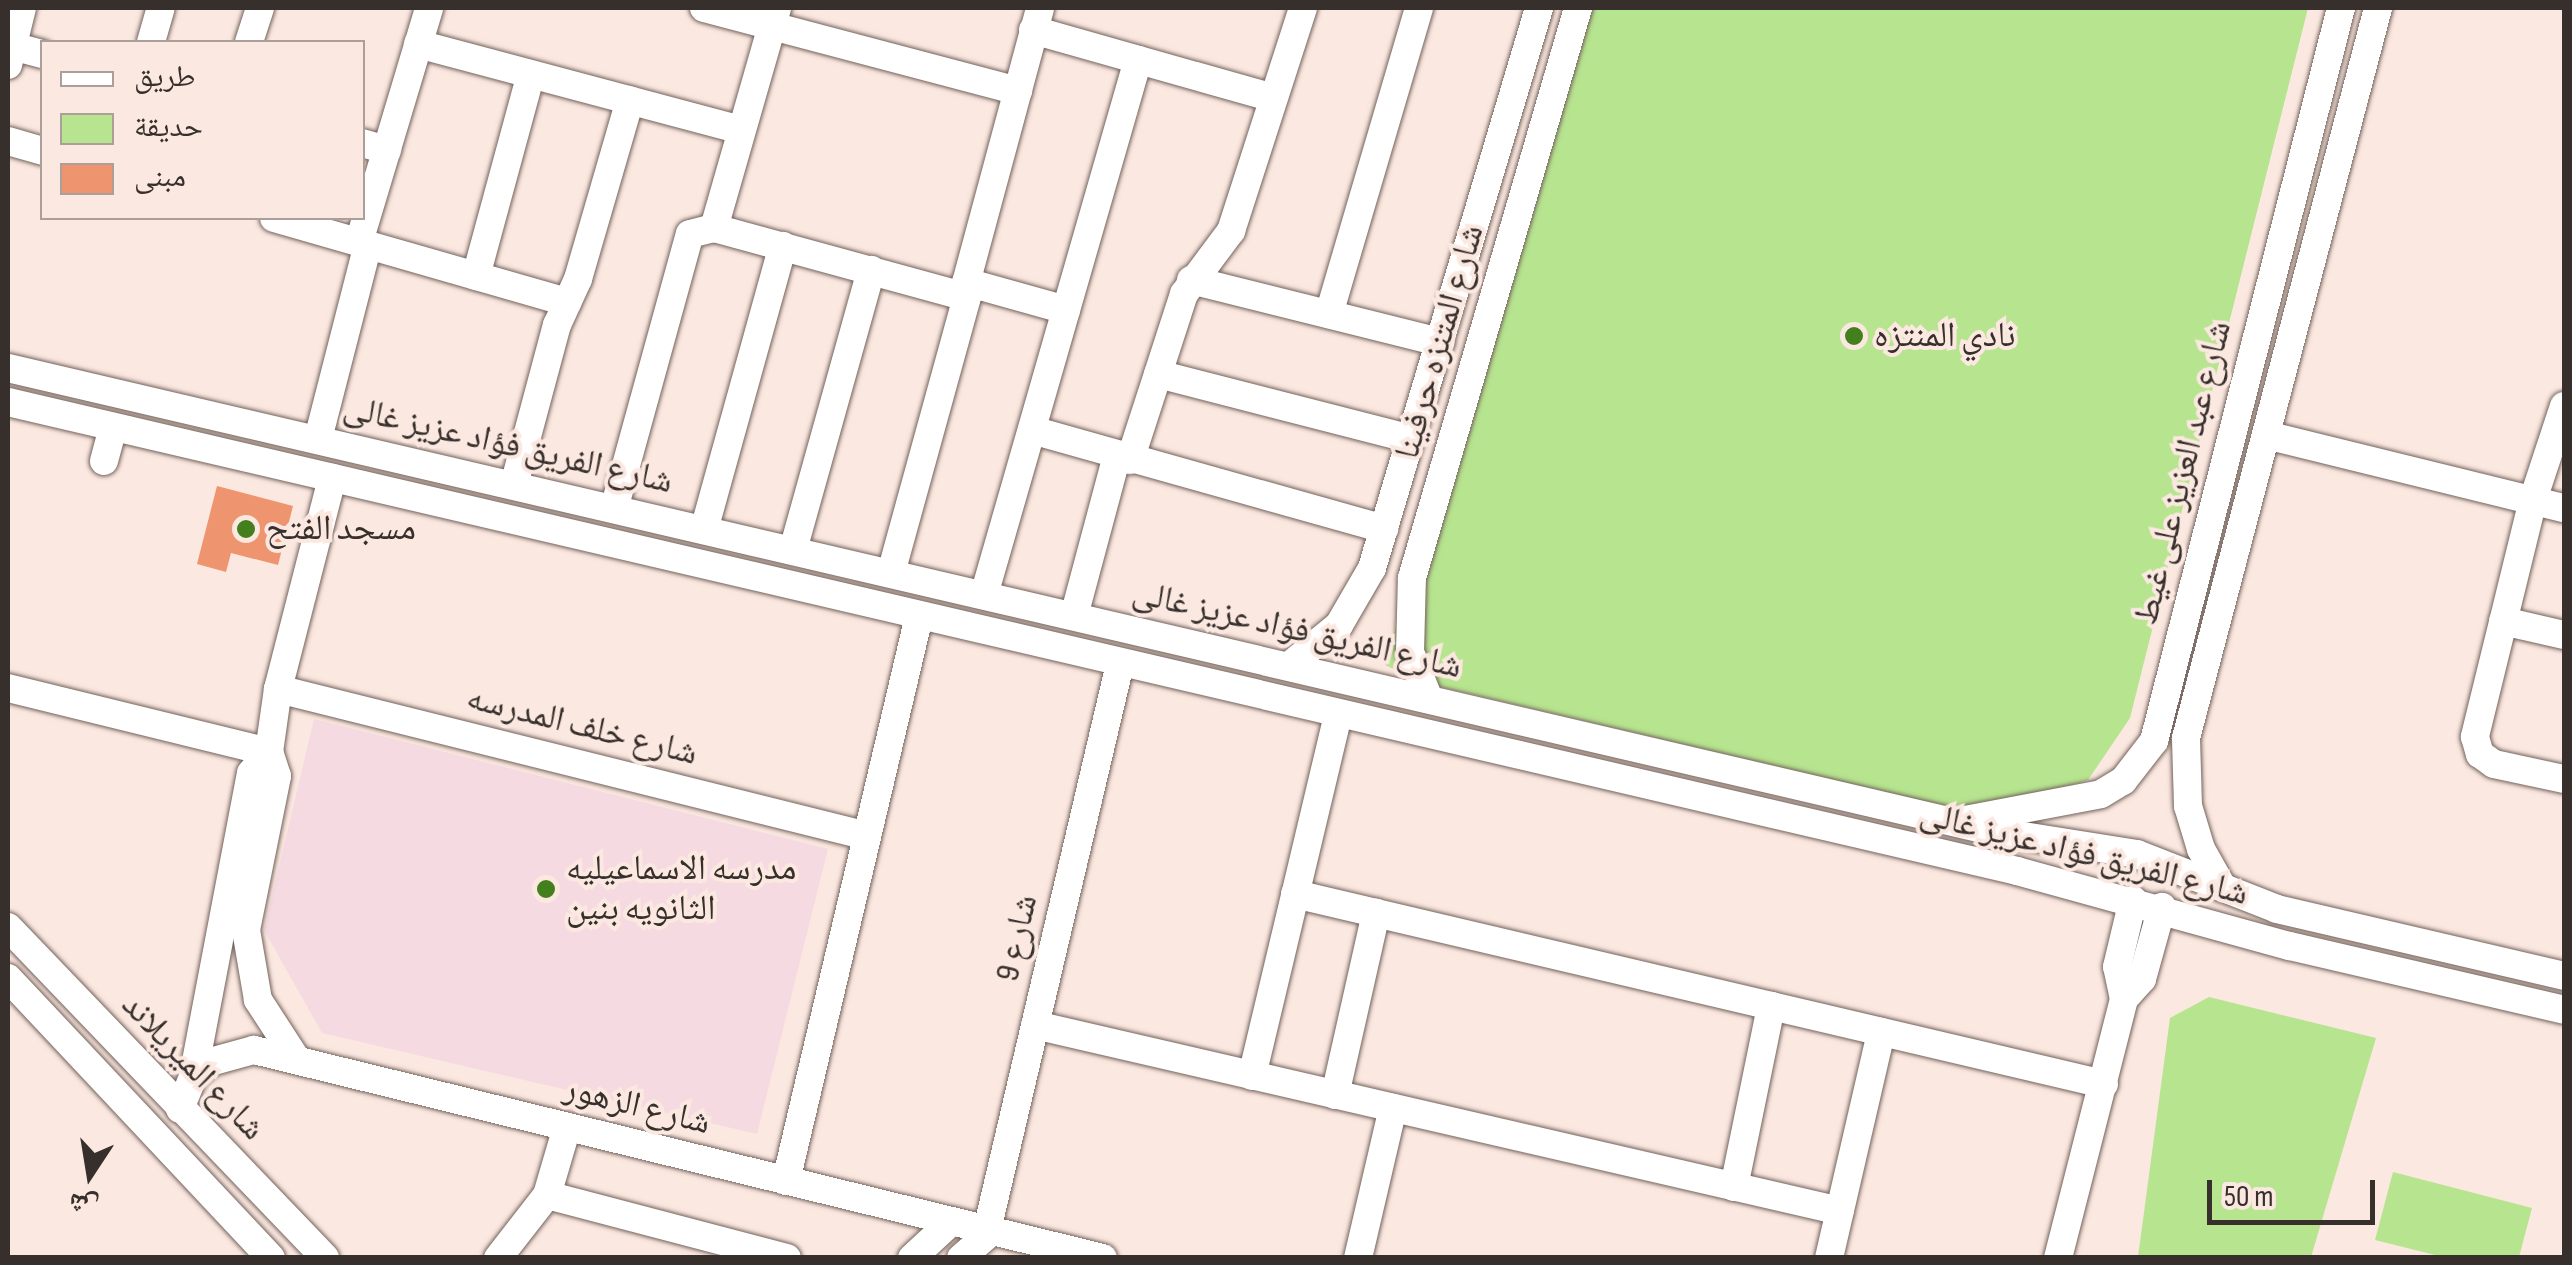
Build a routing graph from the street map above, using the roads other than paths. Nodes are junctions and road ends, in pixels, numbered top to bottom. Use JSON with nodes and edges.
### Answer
{"nodes":[{"id":1,"x":22,"y":8,"type":"edge"},
{"id":2,"x":161,"y":8,"type":"edge"},
{"id":3,"x":260,"y":8,"type":"edge"},
{"id":4,"x":429,"y":8,"type":"edge"},
{"id":5,"x":704,"y":8,"type":"edge"},
{"id":6,"x":1303,"y":8,"type":"edge"},
{"id":7,"x":1419,"y":8,"type":"edge"},
{"id":8,"x":1540,"y":8,"type":"edge"},
{"id":9,"x":1578,"y":8,"type":"edge"},
{"id":10,"x":2340,"y":8,"type":"edge"},
{"id":11,"x":2378,"y":8,"type":"edge"},
{"id":12,"x":774,"y":16,"type":"edge"},
{"id":13,"x":1036,"y":19,"type":"edge"},
{"id":14,"x":152,"y":40,"type":"edge"},
{"id":15,"x":251,"y":40,"type":"edge"},
{"id":16,"x":418,"y":44,"type":"junction"},
{"id":17,"x":40,"y":54,"type":"edge"},
{"id":18,"x":10,"y":55,"type":"edge"},
{"id":19,"x":1138,"y":60,"type":"junction"},
{"id":20,"x":530,"y":74,"type":"junction"},
{"id":21,"x":1018,"y":91,"type":"junction"},
{"id":22,"x":1274,"y":98,"type":"junction"},
{"id":23,"x":630,"y":100,"type":"junction"},
{"id":24,"x":741,"y":130,"type":"junction"},
{"id":25,"x":8,"y":140,"type":"edge"},
{"id":26,"x":375,"y":146,"type":"edge"},
{"id":27,"x":40,"y":149,"type":"edge"},
{"id":28,"x":281,"y":220,"type":"edge"},
{"id":29,"x":714,"y":228,"type":"junction"},
{"id":30,"x":2280,"y":234,"type":"junction"},
{"id":31,"x":363,"y":243,"type":"junction"},
{"id":32,"x":2317,"y":245,"type":"junction"},
{"id":33,"x":784,"y":246,"type":"junction"},
{"id":34,"x":871,"y":270,"type":"junction"},
{"id":35,"x":476,"y":276,"type":"junction"},
{"id":36,"x":1192,"y":280,"type":"junction"},
{"id":37,"x":964,"y":288,"type":"junction"},
{"id":38,"x":566,"y":302,"type":"junction"},
{"id":39,"x":1066,"y":310,"type":"junction"},
{"id":40,"x":1329,"y":314,"type":"junction"},
{"id":41,"x":1437,"y":353,"type":"junction"},
{"id":42,"x":8,"y":368,"type":"edge"},
{"id":43,"x":1158,"y":374,"type":"junction"},
{"id":44,"x":1470,"y":375,"type":"junction"},
{"id":45,"x":124,"y":394,"type":"junction"},
{"id":46,"x":8,"y":402,"type":"edge"},
{"id":47,"x":2564,"y":406,"type":"edge"},
{"id":48,"x":192,"y":410,"type":"junction"},
{"id":49,"x":118,"y":428,"type":"junction"},
{"id":50,"x":1032,"y":430,"type":"junction"},
{"id":51,"x":2266,"y":435,"type":"junction"},
{"id":52,"x":318,"y":439,"type":"junction"},
{"id":53,"x":1411,"y":439,"type":"junction"},
{"id":54,"x":185,"y":443,"type":"junction"},
{"id":55,"x":1124,"y":458,"type":"junction"},
{"id":56,"x":104,"y":461,"type":"dead end"},
{"id":57,"x":332,"y":478,"type":"junction"},
{"id":58,"x":514,"y":485,"type":"junction"},
{"id":59,"x":2217,"y":491,"type":"junction"},
{"id":60,"x":2250,"y":498,"type":"junction"},
{"id":61,"x":2533,"y":500,"type":"junction"},
{"id":62,"x":2564,"y":508,"type":"edge"},
{"id":63,"x":614,"y":509,"type":"junction"},
{"id":64,"x":1384,"y":529,"type":"junction"},
{"id":65,"x":716,"y":532,"type":"junction"},
{"id":66,"x":793,"y":550,"type":"junction"},
{"id":67,"x":721,"y":569,"type":"junction"},
{"id":68,"x":892,"y":573,"type":"junction"},
{"id":69,"x":984,"y":595,"type":"junction"},
{"id":70,"x":919,"y":616,"type":"junction"},
{"id":71,"x":1074,"y":616,"type":"junction"},
{"id":72,"x":2504,"y":622,"type":"junction"},
{"id":73,"x":2564,"y":636,"type":"edge"},
{"id":74,"x":1120,"y":664,"type":"junction"},
{"id":75,"x":1288,"y":666,"type":"junction"},
{"id":76,"x":8,"y":688,"type":"edge"},
{"id":77,"x":278,"y":689,"type":"junction"},
{"id":78,"x":1429,"y":699,"type":"junction"},
{"id":79,"x":1338,"y":715,"type":"junction"},
{"id":80,"x":1600,"y":739,"type":"junction"},
{"id":81,"x":269,"y":752,"type":"junction"},
{"id":82,"x":1592,"y":776,"type":"junction"},
{"id":83,"x":2564,"y":779,"type":"edge"},
{"id":84,"x":1774,"y":780,"type":"junction"},
{"id":85,"x":1766,"y":816,"type":"junction"},
{"id":86,"x":1958,"y":822,"type":"junction"},
{"id":87,"x":867,"y":836,"type":"junction"},
{"id":88,"x":2025,"y":836,"type":"junction"},
{"id":89,"x":2017,"y":871,"type":"junction"},
{"id":90,"x":2224,"y":889,"type":"junction"},
{"id":91,"x":1295,"y":894,"type":"junction"},
{"id":92,"x":2133,"y":900,"type":"junction"},
{"id":93,"x":2162,"y":908,"type":"junction"},
{"id":94,"x":1376,"y":913,"type":"junction"},
{"id":95,"x":218,"y":942,"type":"junction"},
{"id":96,"x":13,"y":945,"type":"edge"},
{"id":97,"x":246,"y":950,"type":"junction"},
{"id":98,"x":2564,"y":976,"type":"edge"},
{"id":99,"x":8,"y":978,"type":"edge"},
{"id":100,"x":2124,"y":1000,"type":"junction"},
{"id":101,"x":1771,"y":1006,"type":"junction"},
{"id":102,"x":2564,"y":1010,"type":"edge"},
{"id":103,"x":268,"y":1024,"type":"junction"},
{"id":104,"x":1035,"y":1026,"type":"junction"},
{"id":105,"x":1882,"y":1032,"type":"junction"},
{"id":106,"x":254,"y":1050,"type":"junction"},
{"id":107,"x":296,"y":1060,"type":"junction"},
{"id":108,"x":1252,"y":1076,"type":"junction"},
{"id":109,"x":194,"y":1077,"type":"junction"},
{"id":110,"x":2104,"y":1084,"type":"junction"},
{"id":111,"x":1335,"y":1095,"type":"junction"},
{"id":112,"x":1392,"y":1108,"type":"junction"},
{"id":113,"x":180,"y":1109,"type":"junction"},
{"id":114,"x":567,"y":1127,"type":"junction"},
{"id":115,"x":786,"y":1181,"type":"junction"},
{"id":116,"x":1734,"y":1186,"type":"junction"},
{"id":117,"x":547,"y":1195,"type":"junction"},
{"id":118,"x":1840,"y":1211,"type":"junction"},
{"id":119,"x":952,"y":1221,"type":"junction"},
{"id":120,"x":993,"y":1231,"type":"junction"},
{"id":121,"x":271,"y":1258,"type":"edge"},
{"id":122,"x":325,"y":1258,"type":"edge"},
{"id":123,"x":498,"y":1258,"type":"edge"},
{"id":124,"x":787,"y":1258,"type":"edge"},
{"id":125,"x":912,"y":1258,"type":"edge"},
{"id":126,"x":962,"y":1258,"type":"edge"},
{"id":127,"x":1023,"y":1258,"type":"edge"},
{"id":128,"x":1102,"y":1258,"type":"edge"},
{"id":129,"x":1358,"y":1258,"type":"edge"},
{"id":130,"x":1829,"y":1258,"type":"edge"},
{"id":131,"x":2058,"y":1258,"type":"edge"}],
"edges":[{"from":1,"to":18,"type":"street"},
{"from":2,"to":14,"type":"street"},
{"from":3,"to":15,"type":"street"},
{"from":4,"to":16,"type":"street"},
{"from":5,"to":12,"type":"street"},
{"from":6,"to":22,"type":"street"},
{"from":7,"to":40,"type":"street"},
{"from":8,"to":41,"type":"street","name":"شارع المتنزه حرفينا"},
{"from":9,"to":44,"type":"street","name":"شارع المتنزه حرفينا"},
{"from":10,"to":30,"type":"street","name":"شارع عبد العزيز على غيط"},
{"from":11,"to":32,"type":"street","name":"شارع عبد العزيز على غيط"},
{"from":12,"to":21,"type":"street"},
{"from":12,"to":24,"type":"street"},
{"from":13,"to":19,"type":"street"},
{"from":13,"to":21,"type":"street"},
{"from":16,"to":20,"type":"street"},
{"from":16,"to":26,"type":"street"},
{"from":17,"to":18,"type":"street"},
{"from":19,"to":22,"type":"street"},
{"from":19,"to":39,"type":"street"},
{"from":20,"to":23,"type":"street"},
{"from":20,"to":35,"type":"street"},
{"from":21,"to":37,"type":"street"},
{"from":22,"to":36,"type":"street"},
{"from":23,"to":24,"type":"street"},
{"from":23,"to":38,"type":"street"},
{"from":24,"to":29,"type":"street"},
{"from":25,"to":27,"type":"street"},
{"from":26,"to":31,"type":"street"},
{"from":28,"to":31,"type":"street"},
{"from":29,"to":33,"type":"street"},
{"from":29,"to":63,"type":"street"},
{"from":30,"to":32,"type":"street"},
{"from":30,"to":59,"type":"street","name":"شارع عبد العزيز على غيط"},
{"from":31,"to":35,"type":"street"},
{"from":31,"to":52,"type":"street"},
{"from":32,"to":51,"type":"street","name":"شارع عبد العزيز على غيط"},
{"from":33,"to":34,"type":"street"},
{"from":33,"to":65,"type":"street"},
{"from":34,"to":37,"type":"street"},
{"from":34,"to":66,"type":"street"},
{"from":35,"to":38,"type":"street"},
{"from":36,"to":40,"type":"street"},
{"from":36,"to":43,"type":"street"},
{"from":37,"to":39,"type":"street"},
{"from":37,"to":68,"type":"street"},
{"from":38,"to":58,"type":"street"},
{"from":39,"to":50,"type":"street"},
{"from":40,"to":41,"type":"street"},
{"from":41,"to":44,"type":"street"},
{"from":41,"to":53,"type":"street","name":"شارع المتنزه حرفينا"},
{"from":42,"to":45,"type":"street","name":"شارع الفريق فؤاد عزيز غالى"},
{"from":43,"to":53,"type":"street"},
{"from":43,"to":55,"type":"street"},
{"from":44,"to":78,"type":"street","name":"شارع المتنزه حرفينا"},
{"from":45,"to":48,"type":"street","name":"شارع الفريق فؤاد عزيز غالى"},
{"from":45,"to":49,"type":"street"},
{"from":46,"to":49,"type":"street","name":"شارع الفريق فؤاد عزيز غالى"},
{"from":47,"to":61,"type":"street"},
{"from":48,"to":52,"type":"street","name":"شارع الفريق فؤاد عزيز غالى"},
{"from":48,"to":54,"type":"street"},
{"from":49,"to":54,"type":"street","name":"شارع الفريق فؤاد عزيز غالى"},
{"from":49,"to":56,"type":"street"},
{"from":50,"to":55,"type":"street"},
{"from":50,"to":69,"type":"street"},
{"from":51,"to":60,"type":"street","name":"شارع عبد العزيز على غيط"},
{"from":51,"to":61,"type":"street"},
{"from":52,"to":58,"type":"street","name":"شارع الفريق فؤاد عزيز غالى"},
{"from":53,"to":64,"type":"street","name":"شارع المتنزه حرفينا"},
{"from":54,"to":57,"type":"street","name":"شارع الفريق فؤاد عزيز غالى"},
{"from":55,"to":64,"type":"street"},
{"from":55,"to":71,"type":"street"},
{"from":57,"to":67,"type":"street","name":"شارع الفريق فؤاد عزيز غالى"},
{"from":57,"to":77,"type":"street"},
{"from":58,"to":63,"type":"street","name":"شارع الفريق فؤاد عزيز غالى"},
{"from":59,"to":60,"type":"street"},
{"from":59,"to":86,"type":"street","name":"شارع عبد العزيز على غيط"},
{"from":60,"to":90,"type":"street","name":"شارع عبد العزيز على غيط"},
{"from":61,"to":62,"type":"street"},
{"from":61,"to":72,"type":"street"},
{"from":63,"to":65,"type":"street","name":"شارع الفريق فؤاد عزيز غالى"},
{"from":64,"to":75,"type":"street","name":"شارع المتنزه حرفينا"},
{"from":65,"to":66,"type":"street","name":"شارع الفريق فؤاد عزيز غالى"},
{"from":65,"to":67,"type":"street"},
{"from":66,"to":68,"type":"street","name":"شارع الفريق فؤاد عزيز غالى"},
{"from":67,"to":70,"type":"street","name":"شارع الفريق فؤاد عزيز غالى"},
{"from":68,"to":69,"type":"street","name":"شارع الفريق فؤاد عزيز غالى"},
{"from":69,"to":71,"type":"street","name":"شارع الفريق فؤاد عزيز غالى"},
{"from":70,"to":74,"type":"street","name":"شارع الفريق فؤاد عزيز غالى"},
{"from":70,"to":87,"type":"street"},
{"from":71,"to":75,"type":"street","name":"شارع الفريق فؤاد عزيز غالى"},
{"from":72,"to":73,"type":"street"},
{"from":72,"to":83,"type":"street"},
{"from":74,"to":79,"type":"street","name":"شارع الفريق فؤاد عزيز غالى"},
{"from":74,"to":104,"type":"street","name":"شارع 9"},
{"from":75,"to":78,"type":"street","name":"شارع الفريق فؤاد عزيز غالى"},
{"from":76,"to":81,"type":"street"},
{"from":77,"to":81,"type":"street"},
{"from":77,"to":87,"type":"street","name":"شارع خلف المدرسه"},
{"from":78,"to":80,"type":"street","name":"شارع الفريق فؤاد عزيز غالى"},
{"from":79,"to":82,"type":"street","name":"شارع الفريق فؤاد عزيز غالى"},
{"from":79,"to":91,"type":"street"},
{"from":80,"to":82,"type":"street"},
{"from":80,"to":84,"type":"street","name":"شارع الفريق فؤاد عزيز غالى"},
{"from":81,"to":95,"type":"street"},
{"from":81,"to":97,"type":"street"},
{"from":82,"to":85,"type":"street","name":"شارع الفريق فؤاد عزيز غالى"},
{"from":84,"to":85,"type":"street"},
{"from":84,"to":86,"type":"street","name":"شارع الفريق فؤاد عزيز غالى"},
{"from":85,"to":89,"type":"street","name":"شارع الفريق فؤاد عزيز غالى"},
{"from":86,"to":88,"type":"street","name":"شارع الفريق فؤاد عزيز غالى"},
{"from":87,"to":115,"type":"street"},
{"from":88,"to":89,"type":"street"},
{"from":88,"to":90,"type":"street","name":"شارع الفريق فؤاد عزيز غالى"},
{"from":89,"to":92,"type":"street","name":"شارع الفريق فؤاد عزيز غالى"},
{"from":90,"to":98,"type":"street","name":"شارع الفريق فؤاد عزيز غالى"},
{"from":91,"to":94,"type":"street"},
{"from":91,"to":108,"type":"street"},
{"from":92,"to":93,"type":"street","name":"شارع الفريق فؤاد عزيز غالى"},
{"from":92,"to":100,"type":"street"},
{"from":93,"to":100,"type":"street"},
{"from":93,"to":102,"type":"street","name":"شارع الفريق فؤاد عزيز غالى"},
{"from":94,"to":101,"type":"street"},
{"from":94,"to":111,"type":"street"},
{"from":95,"to":97,"type":"street"},
{"from":95,"to":109,"type":"street"},
{"from":96,"to":113,"type":"street","name":"شارع الميريلاند"},
{"from":97,"to":103,"type":"street"},
{"from":99,"to":121,"type":"street","name":"شارع الميريلاند"},
{"from":100,"to":110,"type":"street"},
{"from":101,"to":105,"type":"street"},
{"from":101,"to":116,"type":"street"},
{"from":103,"to":106,"type":"street"},
{"from":103,"to":107,"type":"street"},
{"from":104,"to":108,"type":"street"},
{"from":104,"to":120,"type":"street","name":"شارع 9"},
{"from":105,"to":110,"type":"street"},
{"from":105,"to":118,"type":"street"},
{"from":106,"to":107,"type":"street","name":"شارع الزهور"},
{"from":106,"to":109,"type":"street"},
{"from":107,"to":114,"type":"street","name":"شارع الزهور"},
{"from":108,"to":111,"type":"street"},
{"from":109,"to":113,"type":"street"},
{"from":110,"to":131,"type":"street"},
{"from":111,"to":112,"type":"street"},
{"from":112,"to":116,"type":"street"},
{"from":112,"to":129,"type":"street"},
{"from":113,"to":122,"type":"street","name":"شارع الميريلاند"},
{"from":114,"to":115,"type":"street","name":"شارع الزهور"},
{"from":114,"to":117,"type":"street"},
{"from":115,"to":119,"type":"street","name":"شارع الزهور"},
{"from":116,"to":118,"type":"street"},
{"from":117,"to":123,"type":"street"},
{"from":117,"to":124,"type":"street"},
{"from":118,"to":130,"type":"street"},
{"from":119,"to":120,"type":"street","name":"شارع الزهور"},
{"from":119,"to":125,"type":"street"},
{"from":120,"to":126,"type":"street"},
{"from":120,"to":127,"type":"street"},
{"from":120,"to":128,"type":"street","name":"شارع الزهور"}]}
